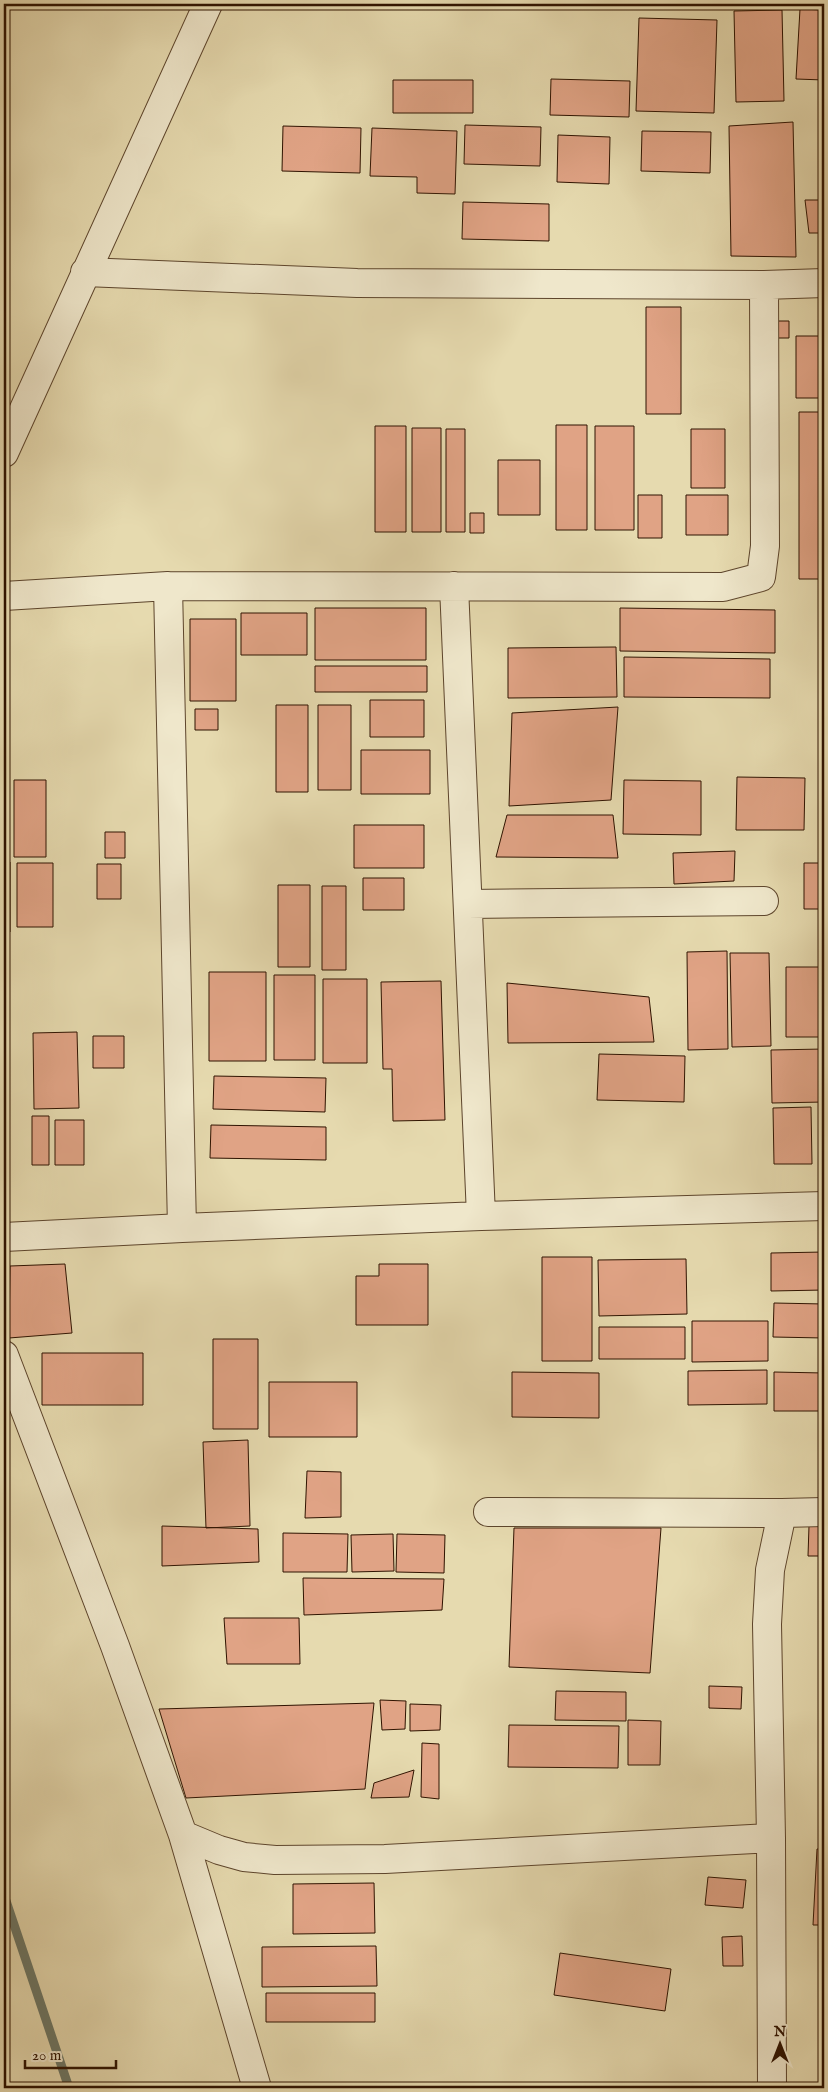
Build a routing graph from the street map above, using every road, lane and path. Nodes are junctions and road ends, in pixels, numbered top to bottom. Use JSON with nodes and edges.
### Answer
{"nodes":[{"id":1,"x":208,"y":4,"type":"edge"},
{"id":2,"x":85,"y":272,"type":"junction"},
{"id":3,"x":824,"y":283,"type":"edge"},
{"id":4,"x":764,"y":285,"type":"junction"},
{"id":5,"x":4,"y":453,"type":"edge"},
{"id":6,"x":168,"y":586,"type":"junction"},
{"id":7,"x":454,"y":586,"type":"junction"},
{"id":8,"x":4,"y":596,"type":"edge"},
{"id":9,"x":764,"y":901,"type":"dead end"},
{"id":10,"x":468,"y":904,"type":"junction"},
{"id":11,"x":824,"y":1206,"type":"edge"},
{"id":12,"x":481,"y":1216,"type":"junction"},
{"id":13,"x":182,"y":1228,"type":"junction"},
{"id":14,"x":4,"y":1237,"type":"edge"},
{"id":15,"x":4,"y":1355,"type":"edge"},
{"id":16,"x":488,"y":1512,"type":"dead end"},
{"id":17,"x":782,"y":1512,"type":"junction"},
{"id":18,"x":824,"y":1512,"type":"edge"},
{"id":19,"x":183,"y":1836,"type":"junction"},
{"id":20,"x":771,"y":1838,"type":"junction"},
{"id":21,"x":257,"y":2088,"type":"edge"},
{"id":22,"x":772,"y":2088,"type":"edge"}],
"edges":[{"from":1,"to":2,"type":"street"},
{"from":2,"to":4,"type":"street"},
{"from":2,"to":5,"type":"street"},
{"from":3,"to":4,"type":"street"},
{"from":4,"to":7,"type":"street"},
{"from":6,"to":7,"type":"street"},
{"from":6,"to":8,"type":"street"},
{"from":6,"to":13,"type":"street"},
{"from":7,"to":10,"type":"street"},
{"from":9,"to":10,"type":"street"},
{"from":10,"to":12,"type":"street"},
{"from":11,"to":12,"type":"street"},
{"from":12,"to":13,"type":"street"},
{"from":13,"to":14,"type":"street"},
{"from":15,"to":19,"type":"street"},
{"from":16,"to":17,"type":"street"},
{"from":17,"to":18,"type":"street"},
{"from":17,"to":20,"type":"street"},
{"from":19,"to":20,"type":"street"},
{"from":19,"to":21,"type":"street"},
{"from":20,"to":22,"type":"street"}]}
